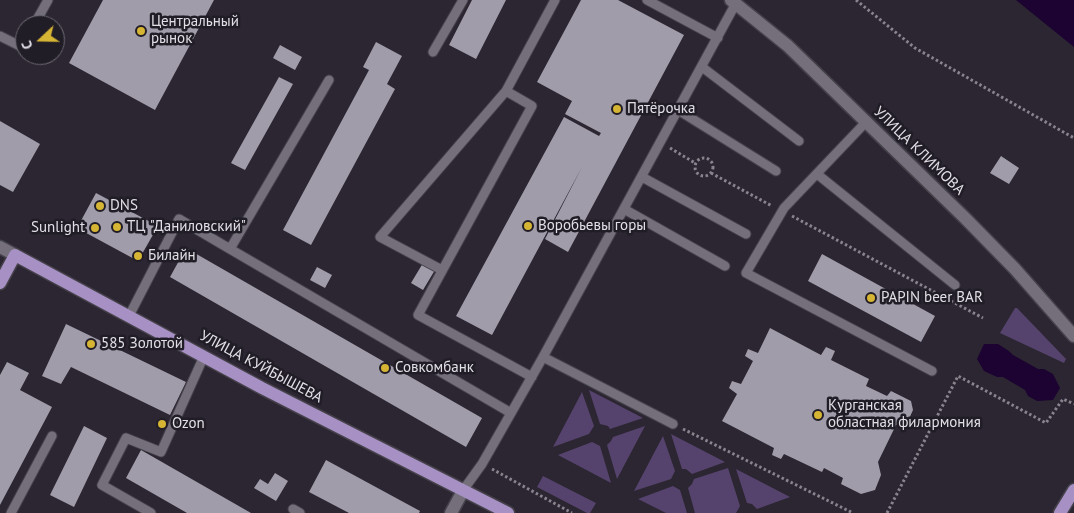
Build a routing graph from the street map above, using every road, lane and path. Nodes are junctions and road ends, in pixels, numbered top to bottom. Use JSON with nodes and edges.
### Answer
{"nodes":[{"id":1,"x":48,"y":0,"type":"edge"},
{"id":2,"x":463,"y":0,"type":"edge"},
{"id":3,"x":556,"y":0,"type":"edge"},
{"id":4,"x":647,"y":0,"type":"edge"},
{"id":5,"x":856,"y":0,"type":"edge"},
{"id":6,"x":734,"y":1,"type":"edge"},
{"id":7,"x":40,"y":15,"type":"edge"},
{"id":8,"x":0,"y":36,"type":"edge"},
{"id":9,"x":718,"y":38,"type":"junction"},
{"id":10,"x":15,"y":44,"type":"edge"},
{"id":11,"x":433,"y":52,"type":"dead end"},
{"id":12,"x":702,"y":67,"type":"junction"},
{"id":13,"x":329,"y":80,"type":"dead end"},
{"id":14,"x":506,"y":91,"type":"junction"},
{"id":15,"x":678,"y":110,"type":"junction"},
{"id":16,"x":866,"y":122,"type":"junction"},
{"id":17,"x":1074,"y":138,"type":"edge"},
{"id":18,"x":799,"y":141,"type":"dead end"},
{"id":19,"x":670,"y":147,"type":"dead end"},
{"id":20,"x":696,"y":163,"type":"junction"},
{"id":21,"x":776,"y":171,"type":"dead end"},
{"id":22,"x":711,"y":172,"type":"junction"},
{"id":23,"x":817,"y":174,"type":"junction"},
{"id":24,"x":642,"y":177,"type":"junction"},
{"id":25,"x":772,"y":206,"type":"dead end"},
{"id":26,"x":624,"y":209,"type":"junction"},
{"id":27,"x":789,"y":215,"type":"dead end"},
{"id":28,"x":746,"y":234,"type":"dead end"},
{"id":29,"x":0,"y":247,"type":"edge"},
{"id":30,"x":230,"y":249,"type":"junction"},
{"id":31,"x":15,"y":255,"type":"junction"},
{"id":32,"x":725,"y":266,"type":"dead end"},
{"id":33,"x":442,"y":270,"type":"junction"},
{"id":34,"x":0,"y":283,"type":"edge"},
{"id":35,"x":955,"y":285,"type":"dead end"},
{"id":36,"x":129,"y":316,"type":"junction"},
{"id":37,"x":983,"y":318,"type":"dead end"},
{"id":38,"x":1074,"y":336,"type":"edge"},
{"id":39,"x":204,"y":356,"type":"junction"},
{"id":40,"x":544,"y":357,"type":"junction"},
{"id":41,"x":932,"y":371,"type":"dead end"},
{"id":42,"x":532,"y":377,"type":"junction"},
{"id":43,"x":1074,"y":404,"type":"edge"},
{"id":44,"x":511,"y":413,"type":"junction"},
{"id":45,"x":673,"y":424,"type":"joint"},
{"id":46,"x":52,"y":436,"type":"dead end"},
{"id":47,"x":482,"y":464,"type":"junction"},
{"id":48,"x":464,"y":490,"type":"junction"},
{"id":49,"x":1074,"y":490,"type":"edge"},
{"id":50,"x":10,"y":513,"type":"edge"},
{"id":51,"x":151,"y":513,"type":"edge"},
{"id":52,"x":451,"y":513,"type":"edge"},
{"id":53,"x":508,"y":513,"type":"edge"},
{"id":54,"x":572,"y":513,"type":"edge"},
{"id":55,"x":853,"y":513,"type":"edge"},
{"id":56,"x":886,"y":513,"type":"edge"},
{"id":57,"x":1060,"y":513,"type":"edge"}],
"edges":[{"from":1,"to":7,"type":"lane"},
{"from":2,"to":11,"type":"lane"},
{"from":3,"to":14,"type":"lane"},
{"from":4,"to":9,"type":"lane"},
{"from":5,"to":17,"type":"path"},
{"from":6,"to":9,"type":"lane"},
{"from":6,"to":16,"type":"street","name":"УЛИЦА КЛИМОВА"},
{"from":8,"to":10,"type":"lane"},
{"from":9,"to":12,"type":"lane"},
{"from":12,"to":15,"type":"lane"},
{"from":12,"to":18,"type":"lane"},
{"from":13,"to":30,"type":"lane"},
{"from":14,"to":33,"type":"lane"},
{"from":14,"to":33,"type":"lane"},
{"from":15,"to":21,"type":"lane"},
{"from":15,"to":24,"type":"lane"},
{"from":16,"to":23,"type":"lane"},
{"from":16,"to":38,"type":"street","name":"УЛИЦА КЛИМОВА"},
{"from":19,"to":20,"type":"path"},
{"from":20,"to":22,"type":"path"},
{"from":20,"to":22,"type":"path"},
{"from":22,"to":25,"type":"path"},
{"from":23,"to":35,"type":"lane"},
{"from":23,"to":41,"type":"lane"},
{"from":24,"to":26,"type":"lane"},
{"from":24,"to":28,"type":"lane"},
{"from":26,"to":32,"type":"lane"},
{"from":26,"to":40,"type":"lane"},
{"from":27,"to":37,"type":"path"},
{"from":29,"to":31,"type":"street","name":"УЛИЦА КУЙБЫШЕВА"},
{"from":30,"to":36,"type":"lane"},
{"from":30,"to":44,"type":"lane"},
{"from":31,"to":34,"type":"main road"},
{"from":31,"to":36,"type":"main road","name":"УЛИЦА КУЙБЫШЕВА"},
{"from":33,"to":42,"type":"lane"},
{"from":36,"to":39,"type":"main road","name":"УЛИЦА КУЙБЫШЕВА"},
{"from":39,"to":48,"type":"main road","name":"УЛИЦА КУЙБЫШЕВА"},
{"from":39,"to":51,"type":"lane"},
{"from":40,"to":42,"type":"lane"},
{"from":40,"to":45,"type":"lane"},
{"from":42,"to":44,"type":"lane"},
{"from":43,"to":56,"type":"path"},
{"from":44,"to":47,"type":"lane"},
{"from":45,"to":55,"type":"path"},
{"from":46,"to":50,"type":"lane"},
{"from":47,"to":48,"type":"lane"},
{"from":47,"to":54,"type":"path"},
{"from":48,"to":52,"type":"street"},
{"from":48,"to":53,"type":"main road","name":"УЛИЦА КУЙБЫШЕВА"},
{"from":49,"to":57,"type":"main road"}]}
